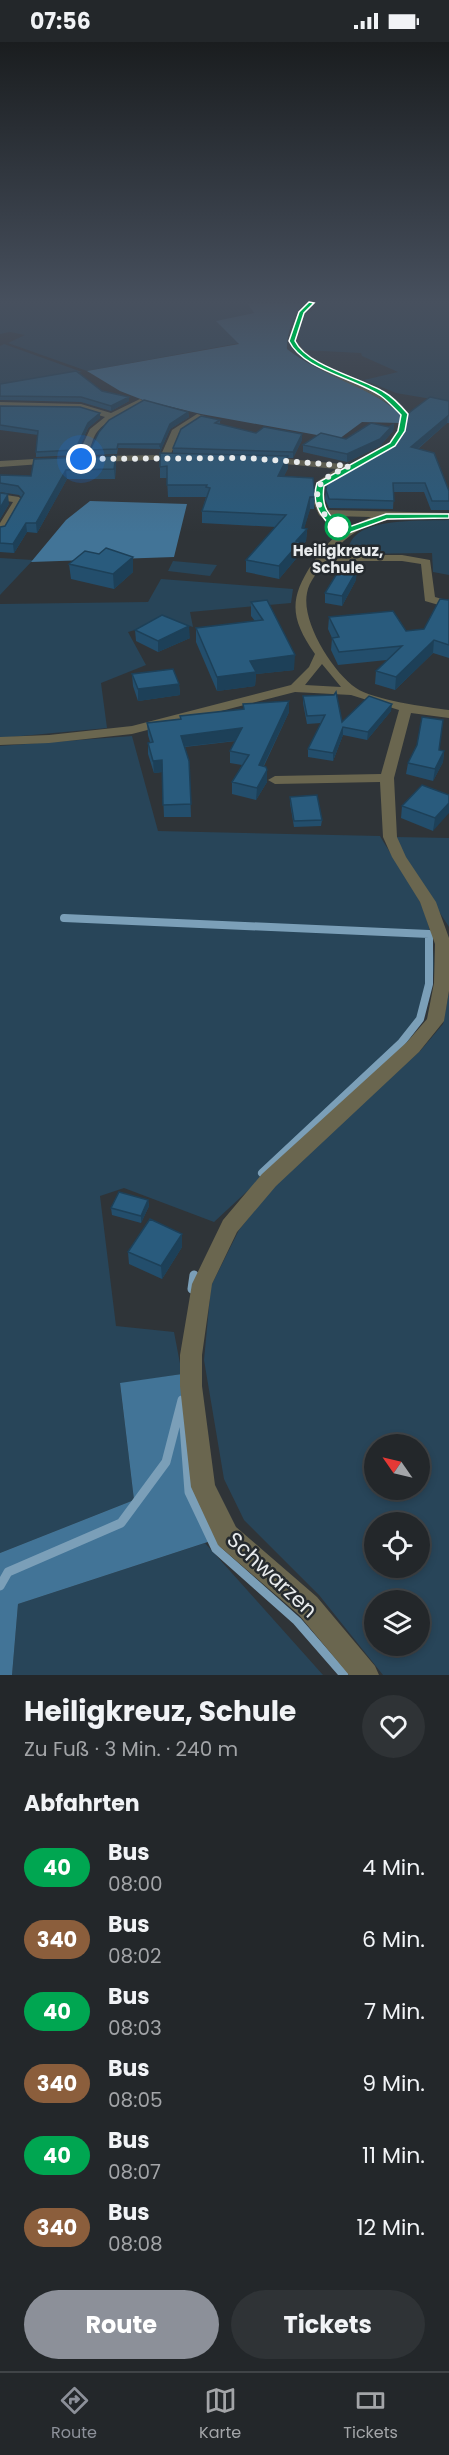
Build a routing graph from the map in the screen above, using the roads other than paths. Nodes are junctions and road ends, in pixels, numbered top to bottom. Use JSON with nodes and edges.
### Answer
{"nodes":[{"id":1,"x":352,"y":379,"type":"edge"},
{"id":2,"x":140,"y":402,"type":"edge"},
{"id":3,"x":0,"y":405,"type":"edge"},
{"id":4,"x":112,"y":416,"type":"junction"},
{"id":5,"x":200,"y":416,"type":"edge"},
{"id":6,"x":382,"y":451,"type":"edge"},
{"id":7,"x":165,"y":457,"type":"junction"},
{"id":8,"x":187,"y":458,"type":"edge"},
{"id":9,"x":81,"y":459,"type":"junction"},
{"id":10,"x":258,"y":459,"type":"edge"},
{"id":11,"x":58,"y":460,"type":"edge"},
{"id":12,"x":69,"y":460,"type":"edge"},
{"id":13,"x":0,"y":464,"type":"edge"},
{"id":14,"x":0,"y":497,"type":"edge"},
{"id":15,"x":323,"y":513,"type":"junction"},
{"id":16,"x":386,"y":516,"type":"junction"},
{"id":17,"x":449,"y":516,"type":"edge"},
{"id":18,"x":346,"y":531,"type":"junction"},
{"id":19,"x":0,"y":532,"type":"edge"},
{"id":20,"x":322,"y":558,"type":"junction"},
{"id":21,"x":449,"y":605,"type":"edge"},
{"id":22,"x":320,"y":655,"type":"junction"},
{"id":23,"x":295,"y":688,"type":"junction"},
{"id":24,"x":352,"y":691,"type":"junction"},
{"id":25,"x":406,"y":708,"type":"junction"},
{"id":26,"x":449,"y":714,"type":"edge"},
{"id":27,"x":0,"y":741,"type":"edge"},
{"id":28,"x":387,"y":778,"type":"junction"},
{"id":29,"x":275,"y":780,"type":"dead end"},
{"id":30,"x":366,"y":1675,"type":"edge"}],
"edges":[{"from":1,"to":6,"type":"street"},
{"from":2,"to":4,"type":"street"},
{"from":3,"to":4,"type":"street"},
{"from":4,"to":9,"type":"street"},
{"from":5,"to":7,"type":"street"},
{"from":7,"to":8,"type":"street"},
{"from":7,"to":9,"type":"street"},
{"from":9,"to":12,"type":"street"},
{"from":10,"to":15,"type":"street"},
{"from":11,"to":13,"type":"street"},
{"from":14,"to":19,"type":"street"},
{"from":15,"to":16,"type":"street"},
{"from":15,"to":18,"type":"street"},
{"from":16,"to":17,"type":"street"},
{"from":16,"to":18,"type":"street"},
{"from":18,"to":20,"type":"street"},
{"from":20,"to":21,"type":"street"},
{"from":20,"to":22,"type":"street"},
{"from":22,"to":23,"type":"street"},
{"from":22,"to":24,"type":"street"},
{"from":23,"to":24,"type":"street"},
{"from":23,"to":27,"type":"street"},
{"from":24,"to":25,"type":"street"},
{"from":25,"to":26,"type":"street"},
{"from":25,"to":28,"type":"street","name":"Schwarzen"},
{"from":28,"to":29,"type":"street"},
{"from":28,"to":30,"type":"street","name":"Schwarzen"}]}
